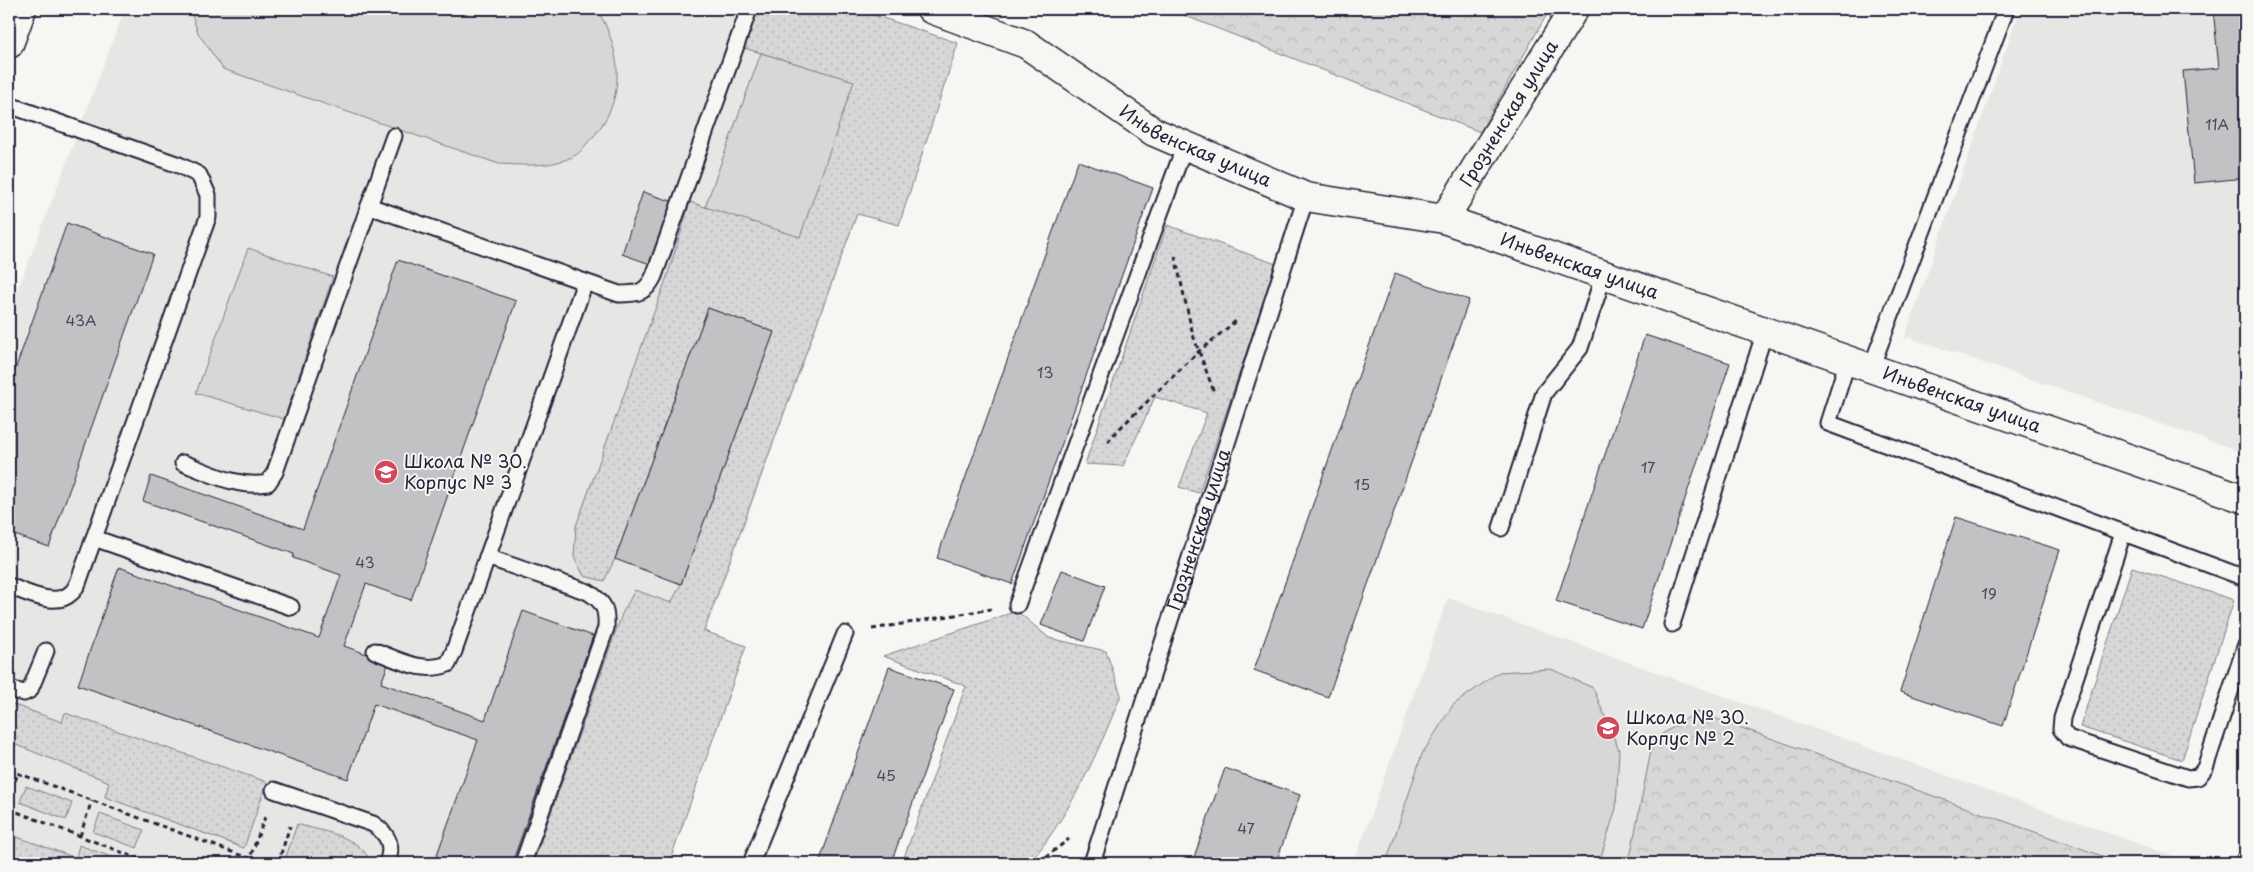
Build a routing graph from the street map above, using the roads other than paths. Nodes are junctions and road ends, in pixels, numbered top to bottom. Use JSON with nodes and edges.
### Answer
{"nodes":[{"id":1,"x":22,"y":9,"type":"edge"},
{"id":2,"x":749,"y":9,"type":"edge"},
{"id":3,"x":931,"y":9,"type":"edge"},
{"id":4,"x":1574,"y":9,"type":"edge"},
{"id":5,"x":2006,"y":9,"type":"edge"},
{"id":6,"x":9,"y":44,"type":"edge"},
{"id":7,"x":9,"y":105,"type":"edge"},
{"id":8,"x":394,"y":136,"type":"dead end"},
{"id":9,"x":1184,"y":145,"type":"junction"},
{"id":10,"x":1306,"y":197,"type":"junction"},
{"id":11,"x":369,"y":206,"type":"junction"},
{"id":12,"x":1444,"y":219,"type":"junction"},
{"id":13,"x":1604,"y":274,"type":"junction"},
{"id":14,"x":585,"y":282,"type":"junction"},
{"id":15,"x":1765,"y":331,"type":"junction"},
{"id":16,"x":1860,"y":364,"type":"junction"},
{"id":17,"x":183,"y":463,"type":"dead end"},
{"id":18,"x":2245,"y":498,"type":"edge"},
{"id":19,"x":1501,"y":528,"type":"dead end"},
{"id":20,"x":2124,"y":533,"type":"junction"},
{"id":21,"x":94,"y":538,"type":"junction"},
{"id":22,"x":488,"y":557,"type":"junction"},
{"id":23,"x":2245,"y":578,"type":"edge"},
{"id":24,"x":9,"y":586,"type":"edge"},
{"id":25,"x":1017,"y":605,"type":"road end"},
{"id":26,"x":291,"y":607,"type":"dead end"},
{"id":27,"x":1672,"y":624,"type":"dead end"},
{"id":28,"x":845,"y":634,"type":"road end"},
{"id":29,"x":2245,"y":647,"type":"edge"},
{"id":30,"x":46,"y":651,"type":"dead end"},
{"id":31,"x":375,"y":652,"type":"dead end"},
{"id":32,"x":9,"y":689,"type":"edge"},
{"id":33,"x":274,"y":790,"type":"road end"},
{"id":34,"x":387,"y":863,"type":"edge"},
{"id":35,"x":523,"y":863,"type":"edge"},
{"id":36,"x":751,"y":863,"type":"edge"},
{"id":37,"x":1092,"y":863,"type":"edge"}],
"edges":[{"from":1,"to":6,"type":"street"},
{"from":2,"to":14,"type":"lane"},
{"from":3,"to":9,"type":"street","name":"Иньвенская улица"},
{"from":4,"to":12,"type":"street","name":"Грозненская улица"},
{"from":5,"to":16,"type":"lane"},
{"from":7,"to":21,"type":"lane"},
{"from":8,"to":11,"type":"lane"},
{"from":9,"to":10,"type":"street","name":"Иньвенская улица"},
{"from":9,"to":25,"type":"lane"},
{"from":10,"to":12,"type":"street","name":"Иньвенская улица"},
{"from":10,"to":37,"type":"lane","name":"Грозненская улица"},
{"from":11,"to":14,"type":"lane"},
{"from":11,"to":17,"type":"lane"},
{"from":12,"to":13,"type":"street","name":"Иньвенская улица"},
{"from":13,"to":15,"type":"street","name":"Иньвенская улица"},
{"from":13,"to":19,"type":"lane"},
{"from":14,"to":22,"type":"lane"},
{"from":15,"to":16,"type":"street","name":"Иньвенская улица"},
{"from":15,"to":27,"type":"lane"},
{"from":16,"to":18,"type":"street","name":"Иньвенская улица"},
{"from":16,"to":20,"type":"lane"},
{"from":20,"to":23,"type":"lane"},
{"from":20,"to":29,"type":"lane"},
{"from":21,"to":24,"type":"lane"},
{"from":21,"to":26,"type":"lane"},
{"from":22,"to":31,"type":"lane"},
{"from":22,"to":35,"type":"lane"},
{"from":28,"to":36,"type":"lane"},
{"from":30,"to":32,"type":"lane"},
{"from":33,"to":34,"type":"lane"}]}
